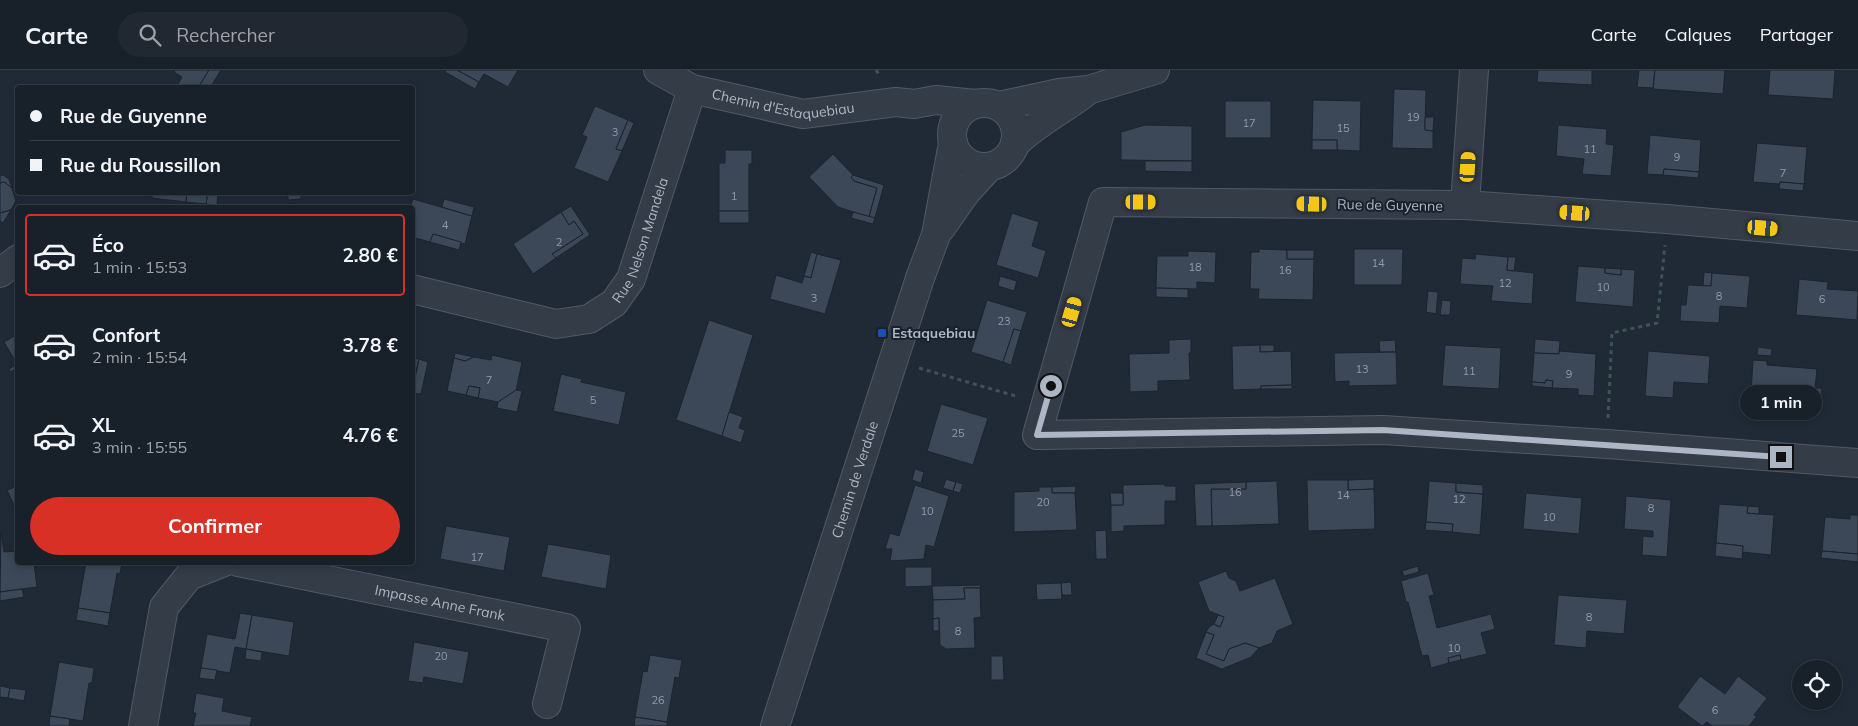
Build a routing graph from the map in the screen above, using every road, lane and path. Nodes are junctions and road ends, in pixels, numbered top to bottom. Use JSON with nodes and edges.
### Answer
{"nodes":[{"id":1,"x":658,"y":70,"type":"edge"},
{"id":2,"x":1155,"y":70,"type":"edge"},
{"id":3,"x":1474,"y":70,"type":"edge"},
{"id":4,"x":692,"y":89,"type":"junction"},
{"id":5,"x":1088,"y":90,"type":"junction"},
{"id":6,"x":914,"y":104,"type":"junction"},
{"id":7,"x":987,"y":105,"type":"junction"},
{"id":8,"x":952,"y":139,"type":"junction"},
{"id":9,"x":1015,"y":144,"type":"junction"},
{"id":10,"x":989,"y":167,"type":"junction"},
{"id":11,"x":1465,"y":205,"type":"junction"},
{"id":12,"x":1667,"y":219,"type":"junction"},
{"id":13,"x":936,"y":235,"type":"junction"},
{"id":14,"x":1858,"y":236,"type":"edge"},
{"id":15,"x":15,"y":261,"type":"edge"},
{"id":16,"x":0,"y":273,"type":"edge"},
{"id":17,"x":415,"y":289,"type":"edge"},
{"id":18,"x":893,"y":360,"type":"junction"},
{"id":19,"x":1046,"y":405,"type":"junction"},
{"id":20,"x":1607,"y":444,"type":"junction"},
{"id":21,"x":1858,"y":463,"type":"edge"},
{"id":22,"x":216,"y":565,"type":"edge"},
{"id":23,"x":253,"y":565,"type":"edge"},
{"id":24,"x":548,"y":704,"type":"dead end"},
{"id":25,"x":143,"y":726,"type":"edge"},
{"id":26,"x":775,"y":726,"type":"edge"}],
"edges":[{"from":1,"to":4,"type":"street","name":"Chemin d'Estaquebiau"},
{"from":2,"to":5,"type":"street","name":"Chemin de Verdale"},
{"from":3,"to":11,"type":"street"},
{"from":4,"to":6,"type":"street","name":"Chemin d'Estaquebiau"},
{"from":4,"to":17,"type":"street","name":"Rue Nelson Mandela"},
{"from":5,"to":7,"type":"street","name":"Chemin de Verdale"},
{"from":5,"to":9,"type":"street","name":"Chemin de Verdale"},
{"from":6,"to":7,"type":"street","name":"Chemin d'Estaquebiau"},
{"from":6,"to":8,"type":"street"},
{"from":7,"to":8,"type":"street","name":"Chemin de Verdale"},
{"from":7,"to":9,"type":"street"},
{"from":8,"to":10,"type":"street"},
{"from":8,"to":13,"type":"street","name":"Chemin de Verdale"},
{"from":9,"to":10,"type":"street","name":"Chemin de Verdale"},
{"from":10,"to":13,"type":"street","name":"Chemin de Verdale"},
{"from":11,"to":12,"type":"street","name":"Rue de Guyenne"},
{"from":11,"to":19,"type":"street","name":"Rue de Guyenne"},
{"from":12,"to":14,"type":"street","name":"Rue de Guyenne"},
{"from":12,"to":20,"type":"path"},
{"from":13,"to":18,"type":"street","name":"Chemin de Verdale"},
{"from":15,"to":16,"type":"street"},
{"from":18,"to":19,"type":"path"},
{"from":18,"to":26,"type":"street","name":"Chemin de Verdale"},
{"from":19,"to":20,"type":"street","name":"Rue de Guyenne"},
{"from":20,"to":21,"type":"street"},
{"from":22,"to":25,"type":"street"},
{"from":23,"to":24,"type":"street","name":"Impasse Anne Frank"}]}
